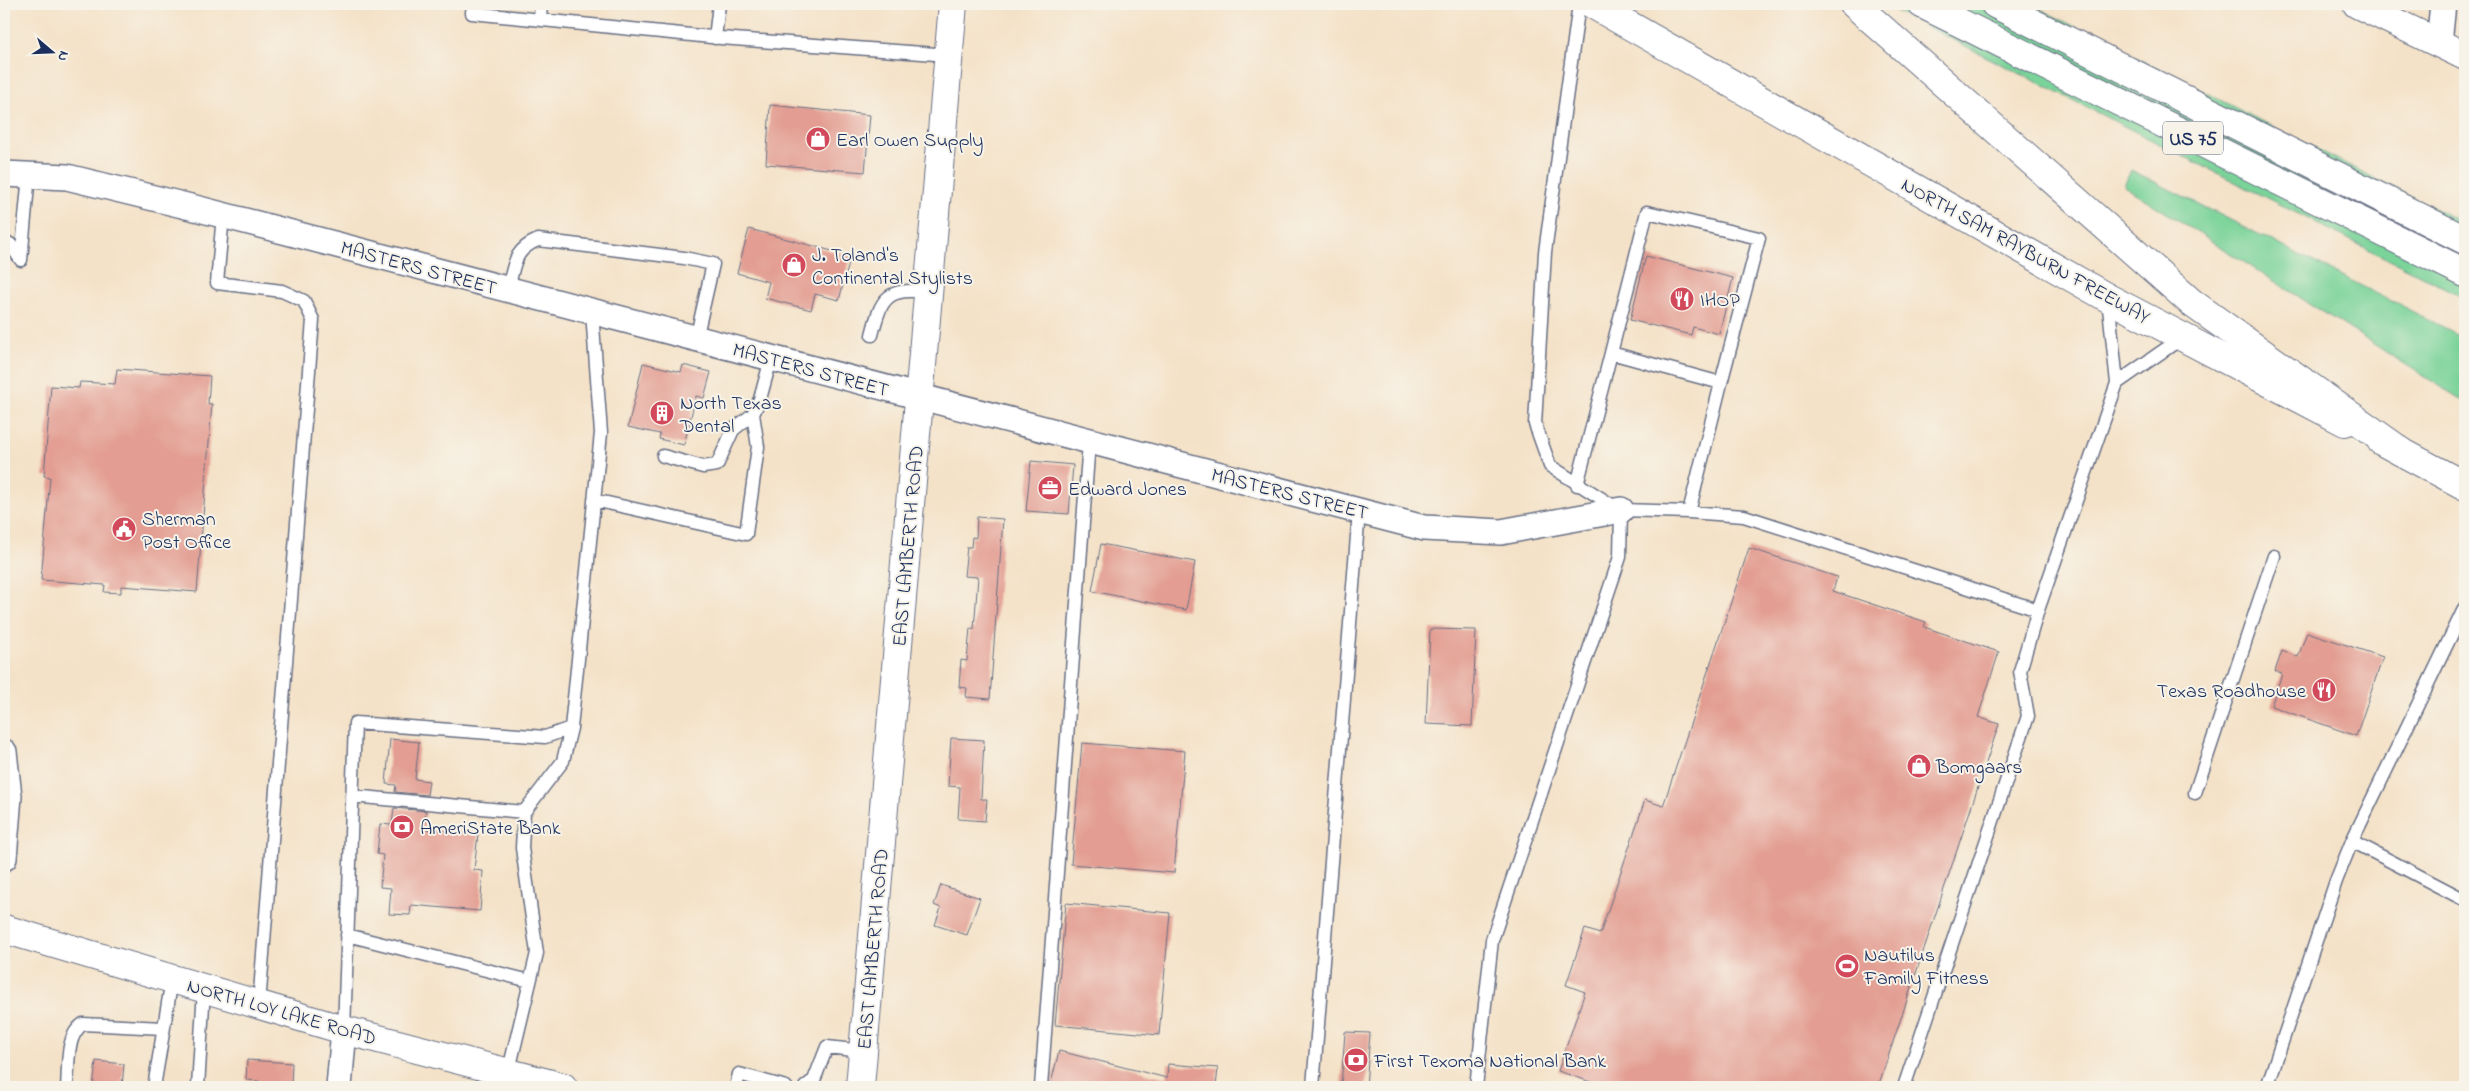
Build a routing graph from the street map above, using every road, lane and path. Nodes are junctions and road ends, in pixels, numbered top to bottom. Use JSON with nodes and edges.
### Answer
{"nodes":[{"id":1,"x":473,"y":4,"type":"edge"},
{"id":2,"x":541,"y":4,"type":"edge"},
{"id":3,"x":718,"y":4,"type":"edge"},
{"id":4,"x":953,"y":4,"type":"edge"},
{"id":5,"x":1579,"y":4,"type":"edge"},
{"id":6,"x":1592,"y":4,"type":"edge"},
{"id":7,"x":1854,"y":4,"type":"edge"},
{"id":8,"x":1922,"y":4,"type":"edge"},
{"id":9,"x":1995,"y":4,"type":"edge"},
{"id":10,"x":2357,"y":4,"type":"edge"},
{"id":11,"x":2443,"y":4,"type":"edge"},
{"id":12,"x":540,"y":19,"type":"junction"},
{"id":13,"x":715,"y":38,"type":"junction"},
{"id":14,"x":2438,"y":43,"type":"junction"},
{"id":15,"x":949,"y":56,"type":"junction"},
{"id":16,"x":2465,"y":56,"type":"edge"},
{"id":17,"x":4,"y":174,"type":"edge"},
{"id":18,"x":29,"y":175,"type":"junction"},
{"id":19,"x":223,"y":215,"type":"junction"},
{"id":20,"x":2465,"y":240,"type":"edge"},
{"id":21,"x":4,"y":241,"type":"edge"},
{"id":22,"x":2465,"y":273,"type":"edge"},
{"id":23,"x":508,"y":290,"type":"junction"},
{"id":24,"x":929,"y":290,"type":"junction"},
{"id":25,"x":2108,"y":298,"type":"junction"},
{"id":26,"x":592,"y":312,"type":"junction"},
{"id":27,"x":872,"y":335,"type":"dead end"},
{"id":28,"x":2183,"y":337,"type":"junction"},
{"id":29,"x":696,"y":339,"type":"junction"},
{"id":30,"x":1611,"y":353,"type":"junction"},
{"id":31,"x":771,"y":358,"type":"junction"},
{"id":32,"x":2117,"y":383,"type":"junction"},
{"id":33,"x":1721,"y":384,"type":"junction"},
{"id":34,"x":920,"y":398,"type":"junction"},
{"id":35,"x":753,"y":414,"type":"junction"},
{"id":36,"x":1090,"y":442,"type":"junction"},
{"id":37,"x":2402,"y":452,"type":"junction"},
{"id":38,"x":663,"y":456,"type":"dead end"},
{"id":39,"x":1577,"y":485,"type":"junction"},
{"id":40,"x":2465,"y":486,"type":"edge"},
{"id":41,"x":594,"y":500,"type":"junction"},
{"id":42,"x":1621,"y":510,"type":"junction"},
{"id":43,"x":1359,"y":511,"type":"junction"},
{"id":44,"x":1689,"y":512,"type":"junction"},
{"id":45,"x":2274,"y":556,"type":"dead end"},
{"id":46,"x":2465,"y":606,"type":"edge"},
{"id":47,"x":2038,"y":610,"type":"junction"},
{"id":48,"x":571,"y":728,"type":"junction"},
{"id":49,"x":4,"y":752,"type":"edge"},
{"id":50,"x":2195,"y":793,"type":"dead end"},
{"id":51,"x":352,"y":796,"type":"junction"},
{"id":52,"x":524,"y":812,"type":"junction"},
{"id":53,"x":2352,"y":841,"type":"junction"},
{"id":54,"x":4,"y":858,"type":"edge"},
{"id":55,"x":2465,"y":900,"type":"edge"},
{"id":56,"x":4,"y":929,"type":"edge"},
{"id":57,"x":347,"y":935,"type":"junction"},
{"id":58,"x":172,"y":979,"type":"junction"},
{"id":59,"x":530,"y":981,"type":"junction"},
{"id":60,"x":204,"y":989,"type":"junction"},
{"id":61,"x":258,"y":1005,"type":"junction"},
{"id":62,"x":163,"y":1028,"type":"junction"},
{"id":63,"x":344,"y":1030,"type":"junction"},
{"id":64,"x":863,"y":1051,"type":"junction"},
{"id":65,"x":498,"y":1075,"type":"junction"},
{"id":66,"x":67,"y":1087,"type":"edge"},
{"id":67,"x":154,"y":1087,"type":"edge"},
{"id":68,"x":198,"y":1087,"type":"edge"},
{"id":69,"x":340,"y":1087,"type":"edge"},
{"id":70,"x":563,"y":1087,"type":"edge"},
{"id":71,"x":736,"y":1087,"type":"edge"},
{"id":72,"x":786,"y":1087,"type":"edge"},
{"id":73,"x":792,"y":1087,"type":"edge"},
{"id":74,"x":805,"y":1087,"type":"edge"},
{"id":75,"x":860,"y":1087,"type":"edge"},
{"id":76,"x":1041,"y":1087,"type":"edge"},
{"id":77,"x":1313,"y":1087,"type":"edge"},
{"id":78,"x":1476,"y":1087,"type":"edge"},
{"id":79,"x":1904,"y":1087,"type":"edge"},
{"id":80,"x":2267,"y":1087,"type":"edge"}],
"edges":[{"from":1,"to":12,"type":"lane"},
{"from":2,"to":12,"type":"lane"},
{"from":3,"to":13,"type":"lane"},
{"from":4,"to":15,"type":"main road","name":"EAST LAMBERTH ROAD"},
{"from":5,"to":39,"type":"lane"},
{"from":6,"to":25,"type":"main road","name":"NORTH SAM RAYBURN FREEWAY"},
{"from":7,"to":37,"type":"main road"},
{"from":8,"to":22,"type":"main road","number":"US 75"},
{"from":9,"to":20,"type":"main road","number":"US 75"},
{"from":10,"to":14,"type":"main road"},
{"from":11,"to":14,"type":"street"},
{"from":12,"to":13,"type":"lane"},
{"from":13,"to":15,"type":"lane"},
{"from":14,"to":16,"type":"main road"},
{"from":15,"to":24,"type":"main road","name":"EAST LAMBERTH ROAD"},
{"from":17,"to":18,"type":"street","name":"MASTERS STREET"},
{"from":18,"to":19,"type":"street","name":"MASTERS STREET"},
{"from":18,"to":21,"type":"lane"},
{"from":19,"to":23,"type":"street","name":"MASTERS STREET"},
{"from":19,"to":61,"type":"lane"},
{"from":23,"to":26,"type":"street","name":"MASTERS STREET"},
{"from":23,"to":29,"type":"lane"},
{"from":24,"to":27,"type":"lane"},
{"from":24,"to":34,"type":"main road","name":"EAST LAMBERTH ROAD"},
{"from":25,"to":28,"type":"main road","name":"NORTH SAM RAYBURN FREEWAY"},
{"from":25,"to":32,"type":"lane"},
{"from":26,"to":29,"type":"street","name":"MASTERS STREET"},
{"from":26,"to":41,"type":"lane"},
{"from":28,"to":32,"type":"lane"},
{"from":28,"to":37,"type":"main road","name":"NORTH SAM RAYBURN FREEWAY"},
{"from":29,"to":31,"type":"street","name":"MASTERS STREET"},
{"from":30,"to":33,"type":"lane"},
{"from":30,"to":33,"type":"lane"},
{"from":30,"to":39,"type":"lane"},
{"from":31,"to":34,"type":"street","name":"MASTERS STREET"},
{"from":31,"to":35,"type":"lane"},
{"from":32,"to":47,"type":"lane"},
{"from":33,"to":44,"type":"lane"},
{"from":34,"to":36,"type":"street","name":"MASTERS STREET"},
{"from":34,"to":64,"type":"main road","name":"EAST LAMBERTH ROAD"},
{"from":35,"to":38,"type":"lane"},
{"from":35,"to":41,"type":"lane"},
{"from":36,"to":43,"type":"street","name":"MASTERS STREET"},
{"from":36,"to":76,"type":"lane"},
{"from":37,"to":40,"type":"main road","name":"NORTH SAM RAYBURN FREEWAY"},
{"from":39,"to":42,"type":"lane"},
{"from":41,"to":48,"type":"lane"},
{"from":42,"to":43,"type":"street","name":"MASTERS STREET"},
{"from":42,"to":44,"type":"lane"},
{"from":42,"to":78,"type":"lane"},
{"from":43,"to":77,"type":"lane"},
{"from":44,"to":47,"type":"lane"},
{"from":45,"to":50,"type":"lane"},
{"from":46,"to":53,"type":"lane"},
{"from":47,"to":79,"type":"lane"},
{"from":48,"to":51,"type":"lane"},
{"from":48,"to":52,"type":"lane"},
{"from":49,"to":54,"type":"street"},
{"from":51,"to":52,"type":"lane"},
{"from":51,"to":57,"type":"lane"},
{"from":52,"to":59,"type":"lane"},
{"from":53,"to":55,"type":"lane"},
{"from":53,"to":80,"type":"lane"},
{"from":56,"to":58,"type":"main road","name":"NORTH LOY LAKE ROAD"},
{"from":57,"to":59,"type":"lane"},
{"from":57,"to":63,"type":"lane"},
{"from":58,"to":60,"type":"main road","name":"NORTH LOY LAKE ROAD"},
{"from":58,"to":62,"type":"lane"},
{"from":59,"to":65,"type":"lane"},
{"from":60,"to":61,"type":"main road","name":"NORTH LOY LAKE ROAD"},
{"from":60,"to":68,"type":"lane"},
{"from":61,"to":63,"type":"main road","name":"NORTH LOY LAKE ROAD"},
{"from":62,"to":66,"type":"lane"},
{"from":62,"to":67,"type":"lane"},
{"from":63,"to":65,"type":"main road","name":"NORTH LOY LAKE ROAD"},
{"from":63,"to":69,"type":"street"},
{"from":64,"to":74,"type":"lane"},
{"from":64,"to":75,"type":"main road","name":"EAST LAMBERTH ROAD"},
{"from":65,"to":70,"type":"main road","name":"NORTH LOY LAKE ROAD"},
{"from":71,"to":72,"type":"lane"},
{"from":72,"to":73,"type":"lane"}]}
